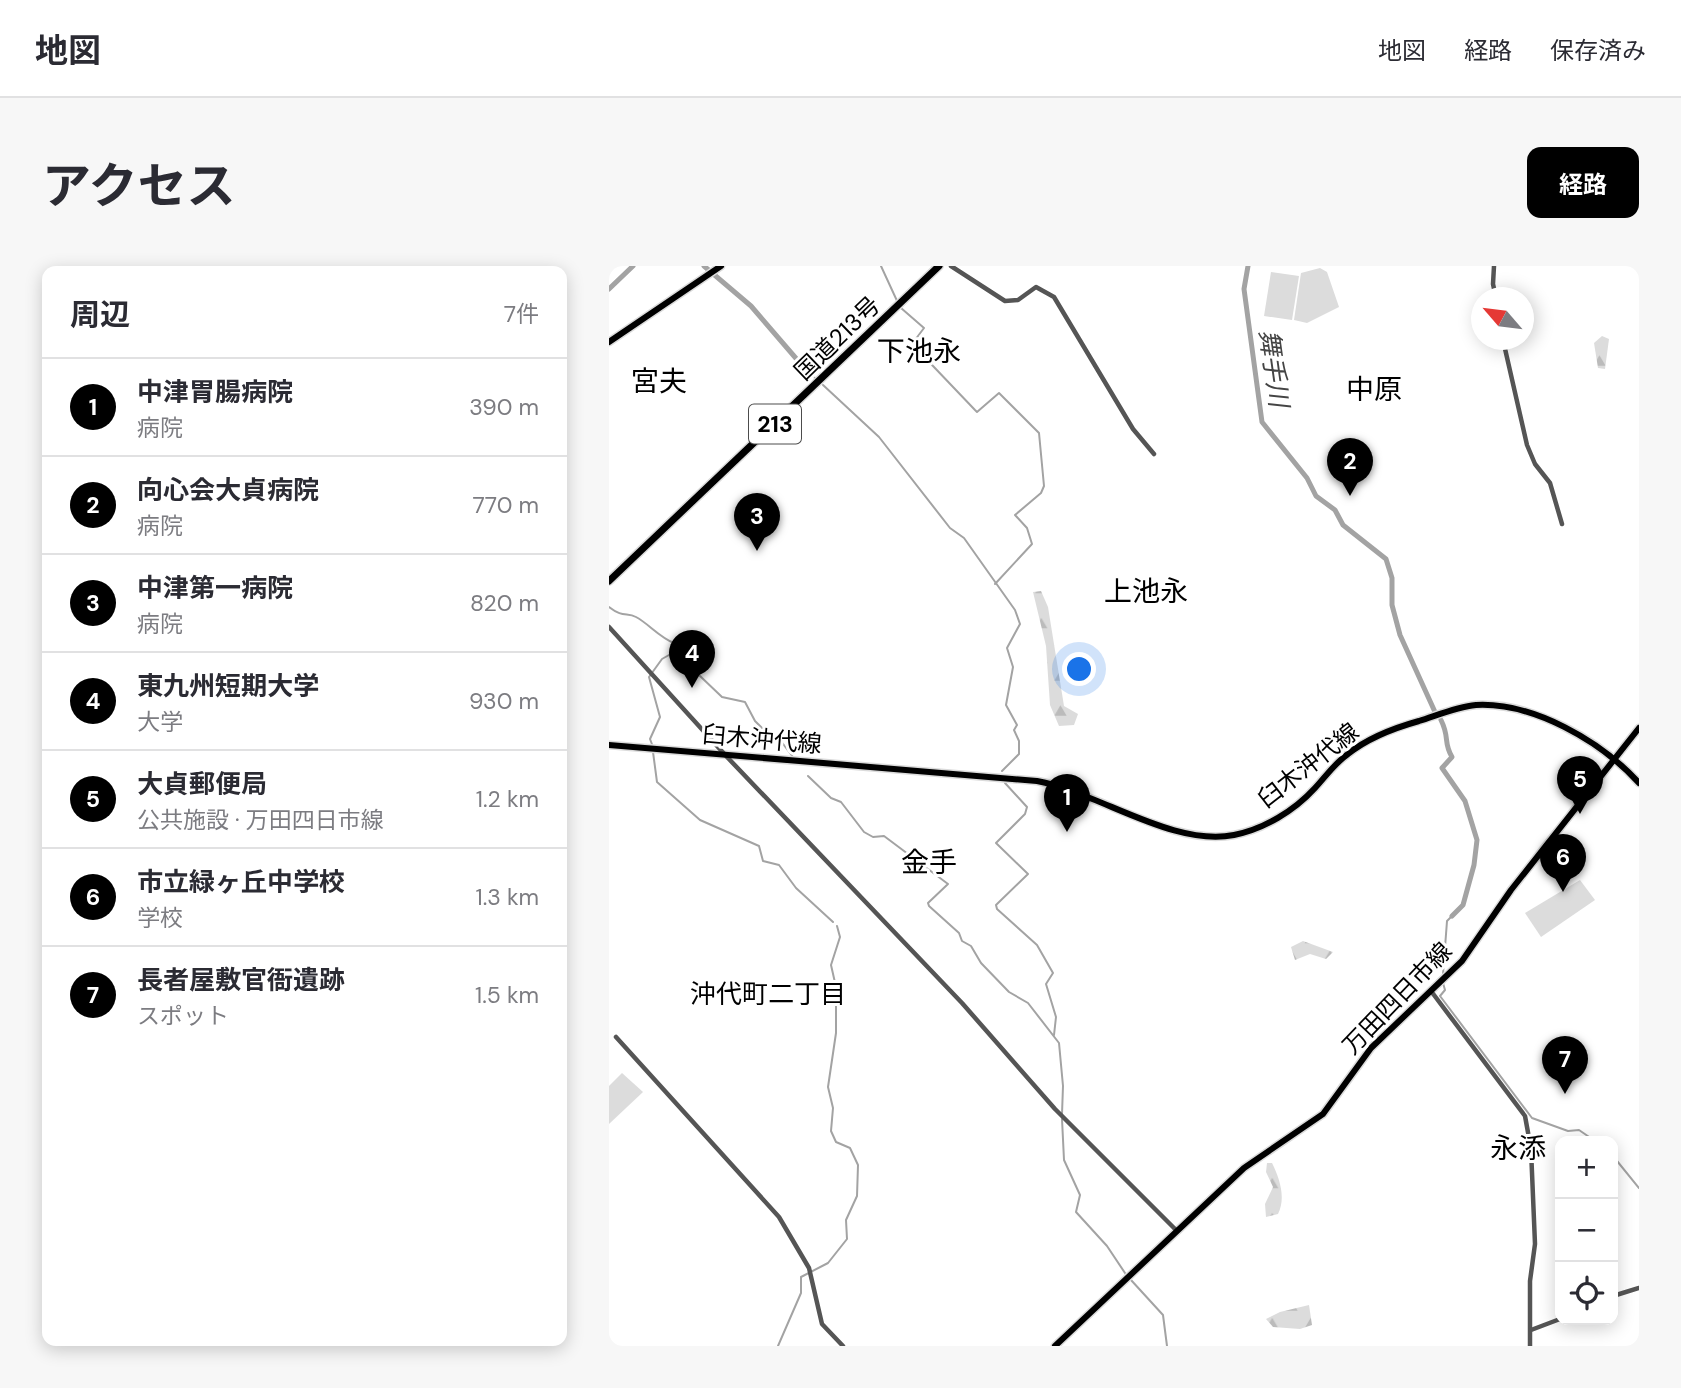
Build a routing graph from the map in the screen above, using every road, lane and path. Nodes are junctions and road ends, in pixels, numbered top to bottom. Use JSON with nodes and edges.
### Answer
{"nodes":[{"id":1,"x":939,"y":266,"type":"edge"},
{"id":2,"x":951,"y":266,"type":"edge"},
{"id":3,"x":1494,"y":266,"type":"edge"},
{"id":4,"x":715,"y":270,"type":"edge"},
{"id":5,"x":1494,"y":287,"type":"edge"},
{"id":6,"x":609,"y":342,"type":"edge"},
{"id":7,"x":1505,"y":350,"type":"edge"},
{"id":8,"x":1154,"y":454,"type":"dead end"},
{"id":9,"x":1562,"y":524,"type":"dead end"},
{"id":10,"x":609,"y":581,"type":"edge"},
{"id":11,"x":609,"y":627,"type":"edge"},
{"id":12,"x":1639,"y":728,"type":"edge"},
{"id":13,"x":609,"y":745,"type":"edge"},
{"id":14,"x":725,"y":755,"type":"junction"},
{"id":15,"x":1613,"y":761,"type":"junction"},
{"id":16,"x":1639,"y":783,"type":"edge"},
{"id":17,"x":1430,"y":990,"type":"junction"},
{"id":18,"x":616,"y":1037,"type":"dead end"},
{"id":19,"x":1178,"y":1232,"type":"junction"},
{"id":20,"x":1639,"y":1288,"type":"edge"},
{"id":21,"x":1618,"y":1294,"type":"edge"},
{"id":22,"x":1555,"y":1321,"type":"edge"},
{"id":23,"x":1531,"y":1330,"type":"junction"},
{"id":24,"x":843,"y":1346,"type":"edge"},
{"id":25,"x":1055,"y":1346,"type":"edge"},
{"id":26,"x":1530,"y":1346,"type":"edge"}],
"edges":[{"from":1,"to":10,"type":"highway","name":"国道213号","number":"213"},
{"from":2,"to":8,"type":"street"},
{"from":3,"to":5,"type":"street"},
{"from":4,"to":6,"type":"main road"},
{"from":7,"to":9,"type":"street"},
{"from":11,"to":14,"type":"street"},
{"from":12,"to":15,"type":"main road","name":"万田四日市線"},
{"from":13,"to":14,"type":"main road","name":"臼木沖代線"},
{"from":14,"to":15,"type":"main road","name":"臼木沖代線"},
{"from":14,"to":19,"type":"street"},
{"from":15,"to":16,"type":"main road","name":"臼木沖代線"},
{"from":15,"to":17,"type":"main road","name":"万田四日市線"},
{"from":17,"to":19,"type":"main road","name":"万田四日市線"},
{"from":17,"to":23,"type":"street"},
{"from":18,"to":24,"type":"street"},
{"from":19,"to":25,"type":"main road","name":"万田四日市線"},
{"from":20,"to":21,"type":"street"},
{"from":22,"to":23,"type":"street"},
{"from":23,"to":26,"type":"street"}]}
